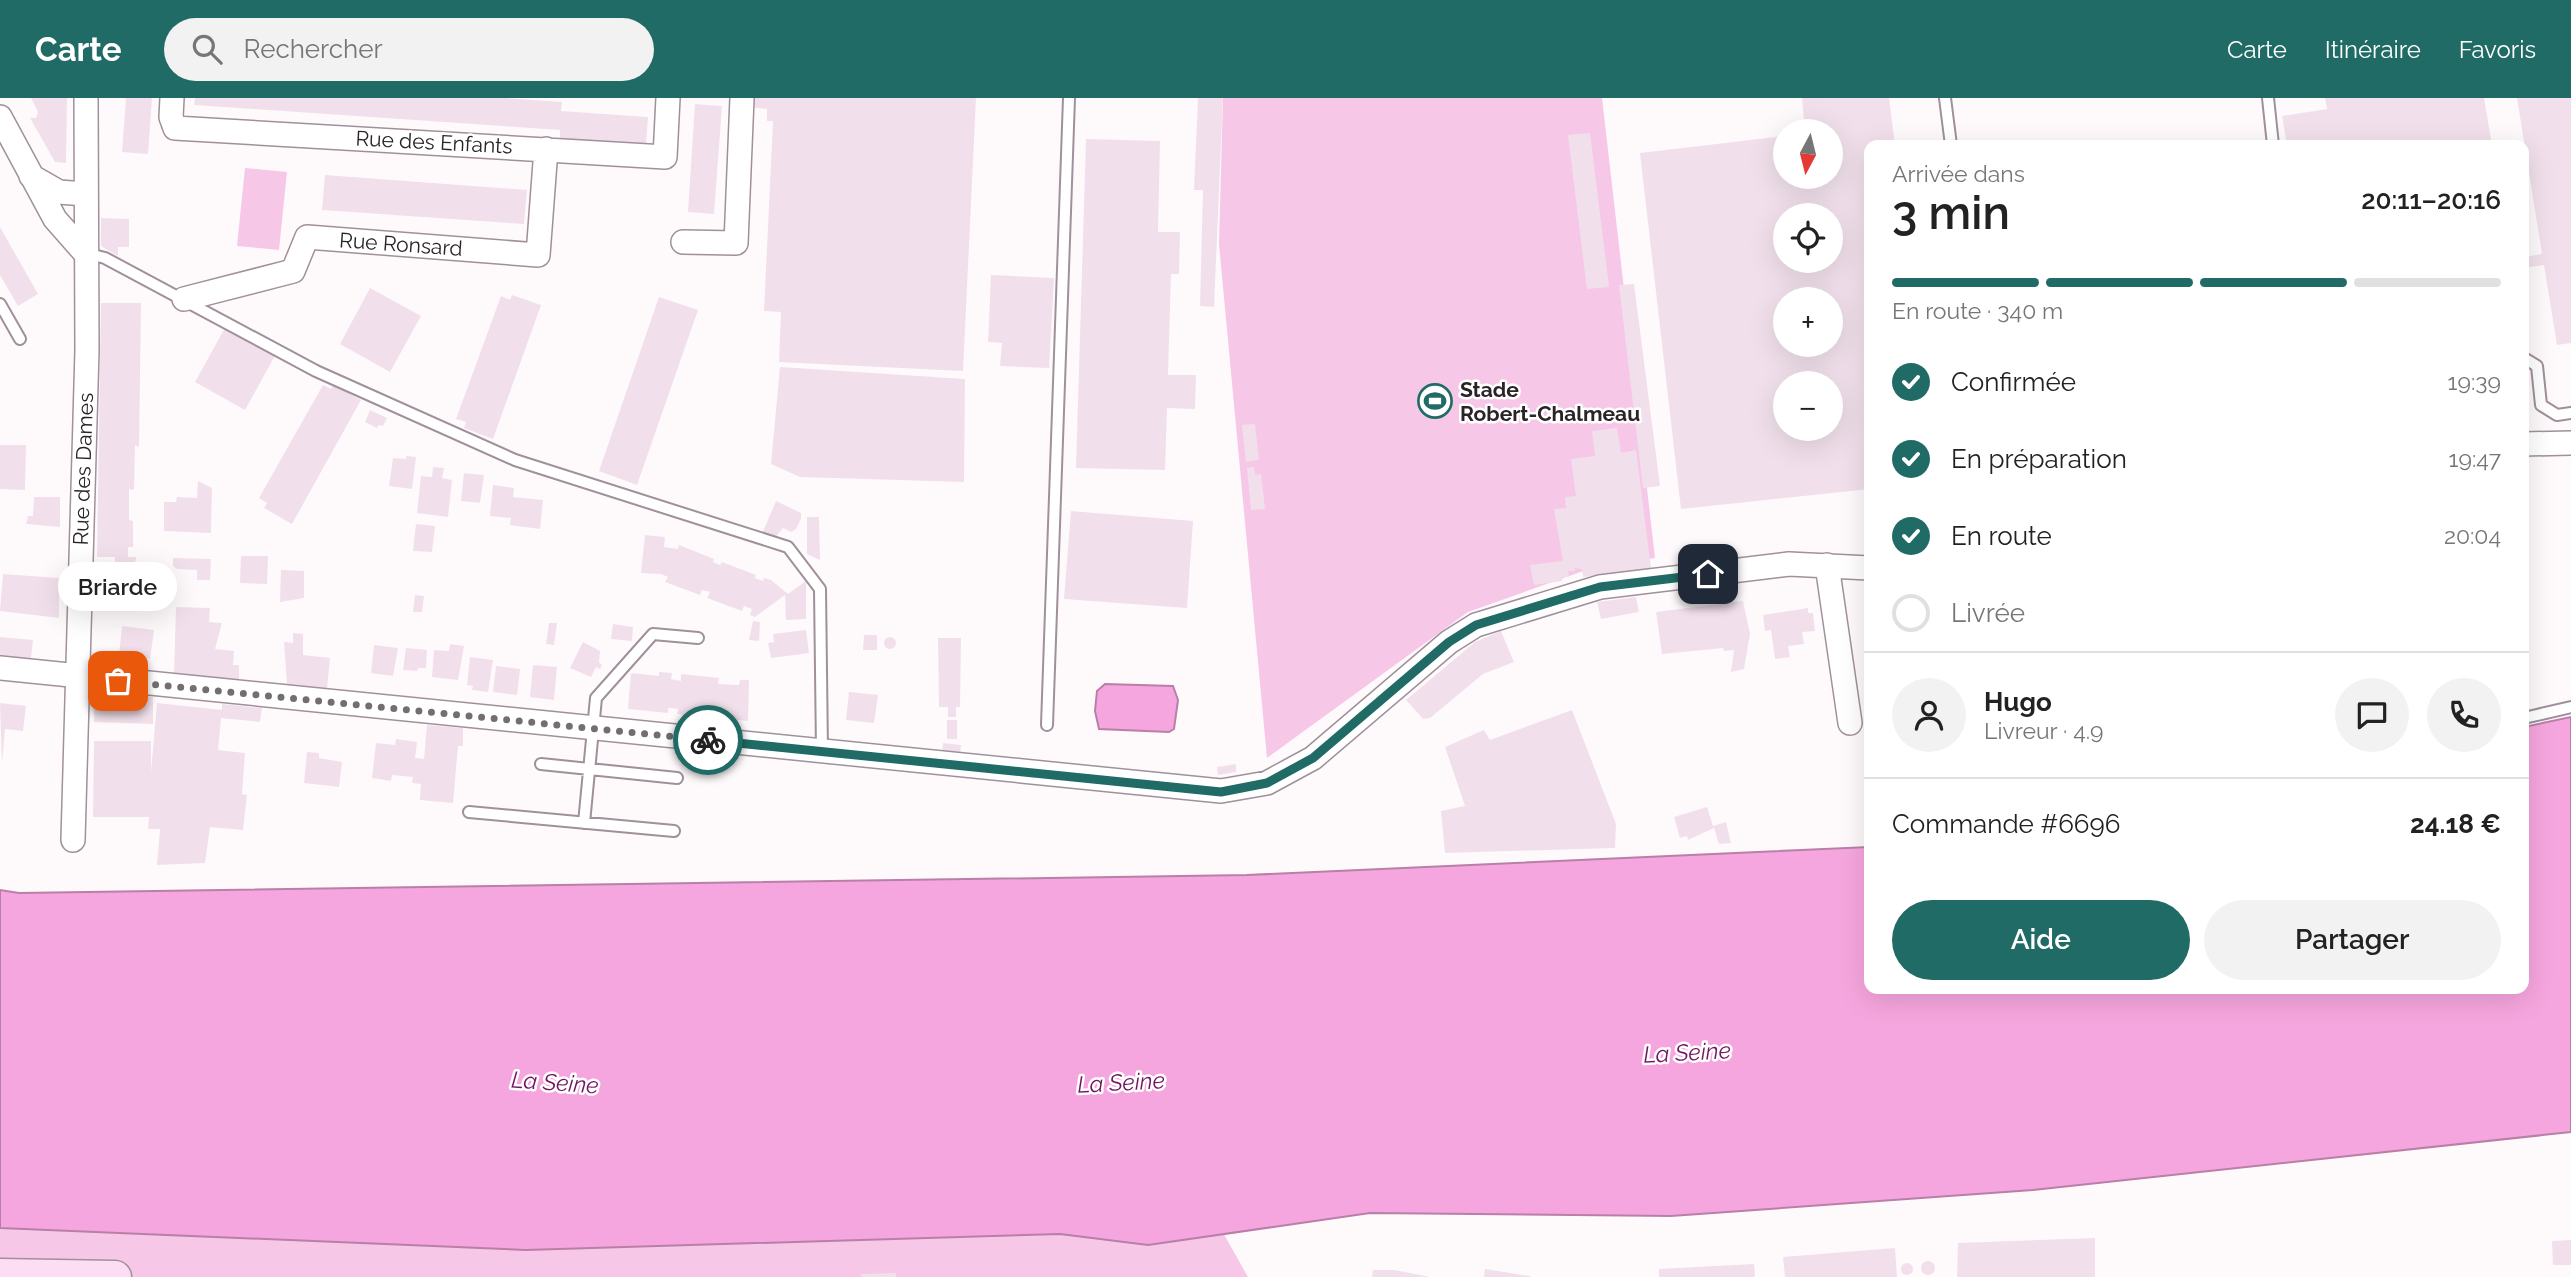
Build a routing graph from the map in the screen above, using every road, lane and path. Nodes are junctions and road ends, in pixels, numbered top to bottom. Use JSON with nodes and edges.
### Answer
{"nodes":[{"id":1,"x":86,"y":98,"type":"edge"},
{"id":2,"x":172,"y":98,"type":"edge"},
{"id":3,"x":668,"y":98,"type":"edge"},
{"id":4,"x":742,"y":98,"type":"edge"},
{"id":5,"x":1069,"y":98,"type":"edge"},
{"id":6,"x":1945,"y":98,"type":"edge"},
{"id":7,"x":2268,"y":98,"type":"edge"},
{"id":8,"x":0,"y":117,"type":"edge"},
{"id":9,"x":1950,"y":140,"type":"edge"},
{"id":10,"x":2272,"y":140,"type":"edge"},
{"id":11,"x":546,"y":149,"type":"junction"},
{"id":12,"x":31,"y":176,"type":"junction"},
{"id":13,"x":85,"y":194,"type":"junction"},
{"id":14,"x":683,"y":242,"type":"dead end"},
{"id":15,"x":85,"y":253,"type":"junction"},
{"id":16,"x":184,"y":299,"type":"junction"},
{"id":17,"x":0,"y":304,"type":"edge"},
{"id":18,"x":20,"y":339,"type":"dead end"},
{"id":19,"x":2529,"y":361,"type":"edge"},
{"id":20,"x":2571,"y":413,"type":"edge"},
{"id":21,"x":2571,"y":443,"type":"edge"},
{"id":22,"x":2529,"y":444,"type":"edge"},
{"id":23,"x":1827,"y":565,"type":"junction"},
{"id":24,"x":1864,"y":568,"type":"edge"},
{"id":25,"x":698,"y":638,"type":"dead end"},
{"id":26,"x":0,"y":668,"type":"edge"},
{"id":27,"x":76,"y":676,"type":"junction"},
{"id":28,"x":2571,"y":707,"type":"edge"},
{"id":29,"x":2529,"y":717,"type":"edge"},
{"id":30,"x":1850,"y":723,"type":"dead end"},
{"id":31,"x":1047,"y":726,"type":"dead end"},
{"id":32,"x":593,"y":728,"type":"junction"},
{"id":33,"x":822,"y":752,"type":"junction"},
{"id":34,"x":541,"y":765,"type":"dead end"},
{"id":35,"x":589,"y":769,"type":"junction"},
{"id":36,"x":677,"y":778,"type":"dead end"},
{"id":37,"x":469,"y":812,"type":"dead end"},
{"id":38,"x":584,"y":822,"type":"junction"},
{"id":39,"x":674,"y":831,"type":"dead end"},
{"id":40,"x":72,"y":840,"type":"dead end"},
{"id":41,"x":0,"y":1275,"type":"edge"},
{"id":42,"x":115,"y":1277,"type":"edge"}],
"edges":[{"from":1,"to":13,"type":"street","name":"Rue des Dames"},
{"from":2,"to":11,"type":"street","name":"Rue des Enfants"},
{"from":3,"to":11,"type":"street","name":"Rue des Enfants"},
{"from":4,"to":14,"type":"street"},
{"from":5,"to":31,"type":"lane"},
{"from":6,"to":9,"type":"lane"},
{"from":7,"to":10,"type":"lane"},
{"from":8,"to":12,"type":"street"},
{"from":11,"to":16,"type":"street","name":"Rue Ronsard"},
{"from":12,"to":13,"type":"street"},
{"from":12,"to":15,"type":"street"},
{"from":13,"to":15,"type":"street","name":"Rue des Dames"},
{"from":15,"to":16,"type":"lane"},
{"from":15,"to":27,"type":"street","name":"Rue des Dames"},
{"from":16,"to":33,"type":"lane"},
{"from":17,"to":18,"type":"lane"},
{"from":19,"to":20,"type":"lane"},
{"from":21,"to":22,"type":"street"},
{"from":23,"to":24,"type":"street"},
{"from":23,"to":30,"type":"street"},
{"from":23,"to":33,"type":"street"},
{"from":25,"to":32,"type":"lane"},
{"from":26,"to":27,"type":"street"},
{"from":27,"to":32,"type":"street"},
{"from":27,"to":40,"type":"street","name":"Rue des Dames"},
{"from":28,"to":29,"type":"lane"},
{"from":32,"to":33,"type":"street"},
{"from":32,"to":35,"type":"lane"},
{"from":34,"to":35,"type":"lane"},
{"from":35,"to":36,"type":"lane"},
{"from":35,"to":38,"type":"lane"},
{"from":37,"to":38,"type":"lane"},
{"from":38,"to":39,"type":"lane"},
{"from":41,"to":42,"type":"main road"}]}
